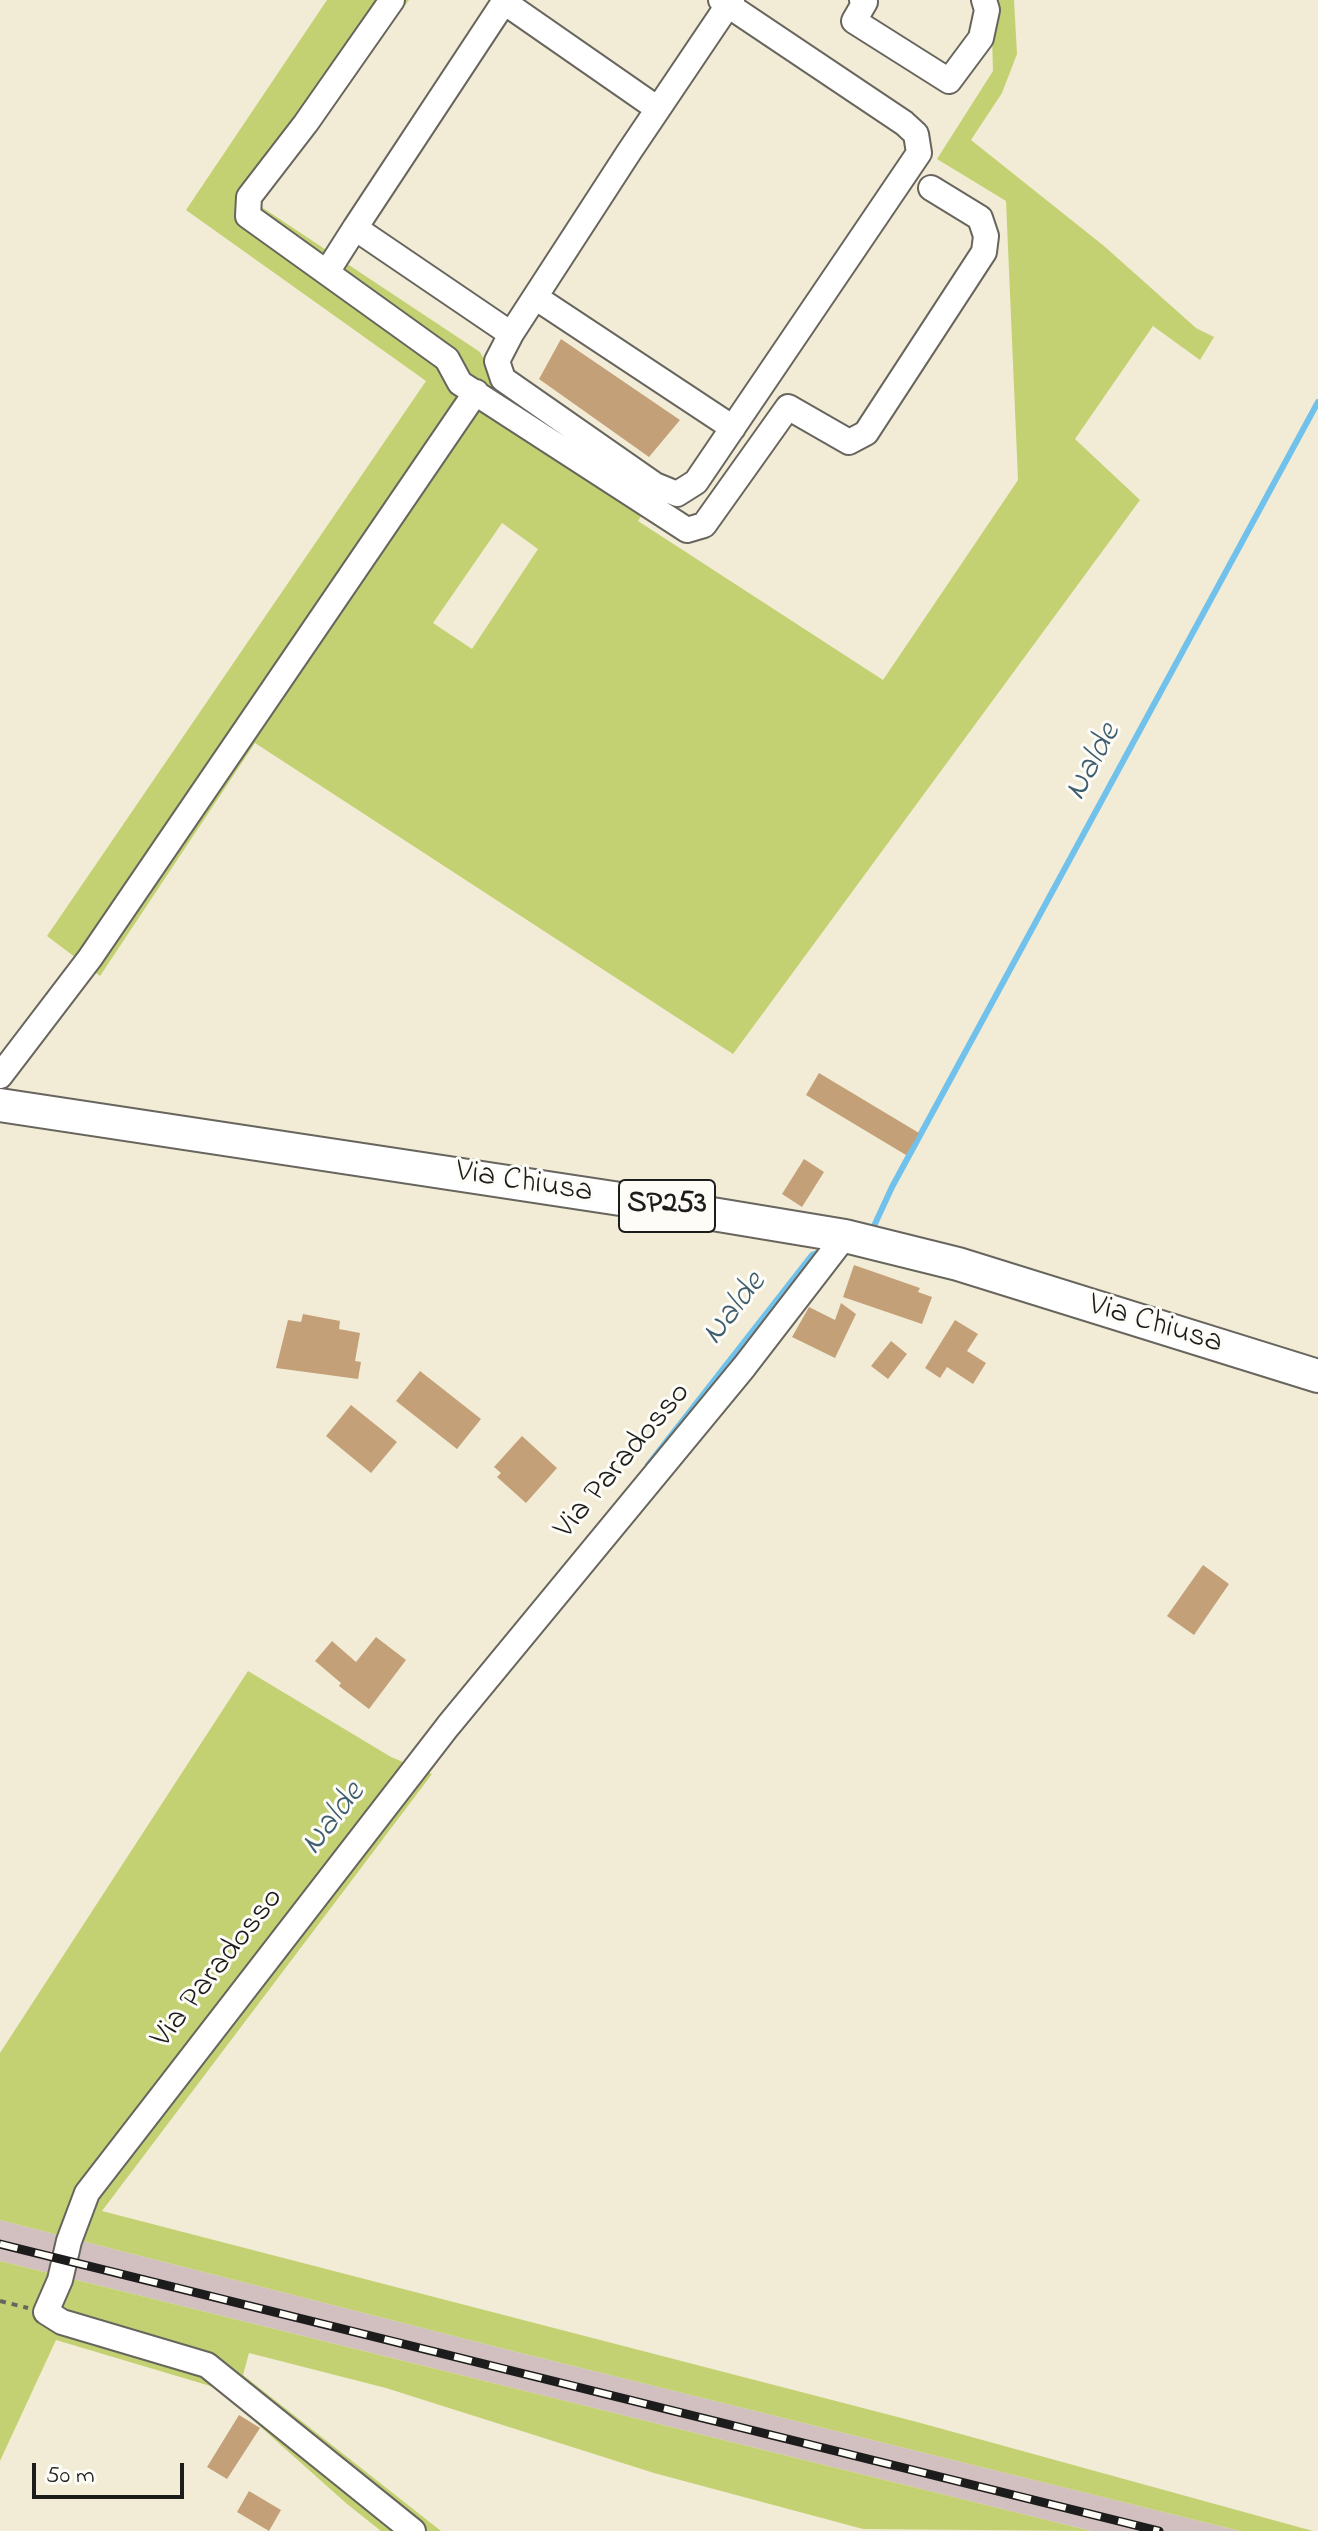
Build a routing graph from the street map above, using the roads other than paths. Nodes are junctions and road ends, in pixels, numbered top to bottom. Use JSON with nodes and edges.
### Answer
{"nodes":[{"id":1,"x":392,"y":0,"type":"edge"},
{"id":2,"x":862,"y":0,"type":"edge"},
{"id":3,"x":984,"y":0,"type":"edge"},
{"id":4,"x":502,"y":1,"type":"edge"},
{"id":5,"x":727,"y":2,"type":"edge"},
{"id":6,"x":658,"y":109,"type":"junction"},
{"id":7,"x":931,"y":188,"type":"dead end"},
{"id":8,"x":355,"y":228,"type":"junction"},
{"id":9,"x":327,"y":272,"type":"junction"},
{"id":10,"x":535,"y":297,"type":"junction"},
{"id":11,"x":511,"y":334,"type":"junction"},
{"id":12,"x":497,"y":361,"type":"junction"},
{"id":13,"x":468,"y":388,"type":"junction"},
{"id":14,"x":733,"y":428,"type":"junction"},
{"id":15,"x":0,"y":1076,"type":"edge"},
{"id":16,"x":0,"y":1105,"type":"edge"},
{"id":17,"x":845,"y":1236,"type":"junction"},
{"id":18,"x":1318,"y":1376,"type":"edge"},
{"id":19,"x":413,"y":2531,"type":"edge"}],
"edges":[{"from":1,"to":9,"type":"street"},
{"from":2,"to":3,"type":"street"},
{"from":4,"to":6,"type":"street"},
{"from":4,"to":8,"type":"street"},
{"from":5,"to":6,"type":"street"},
{"from":5,"to":14,"type":"street"},
{"from":6,"to":10,"type":"street"},
{"from":7,"to":13,"type":"street"},
{"from":8,"to":9,"type":"street"},
{"from":8,"to":11,"type":"street"},
{"from":9,"to":13,"type":"street"},
{"from":10,"to":11,"type":"street"},
{"from":10,"to":14,"type":"street"},
{"from":11,"to":12,"type":"street"},
{"from":12,"to":13,"type":"street"},
{"from":12,"to":14,"type":"street"},
{"from":13,"to":15,"type":"street"},
{"from":16,"to":17,"type":"main road","name":"Via Chiusa","number":"SP253"},
{"from":17,"to":18,"type":"main road","name":"Via Chiusa","number":"SP253"},
{"from":17,"to":19,"type":"street","name":"Via Paradosso"}]}
